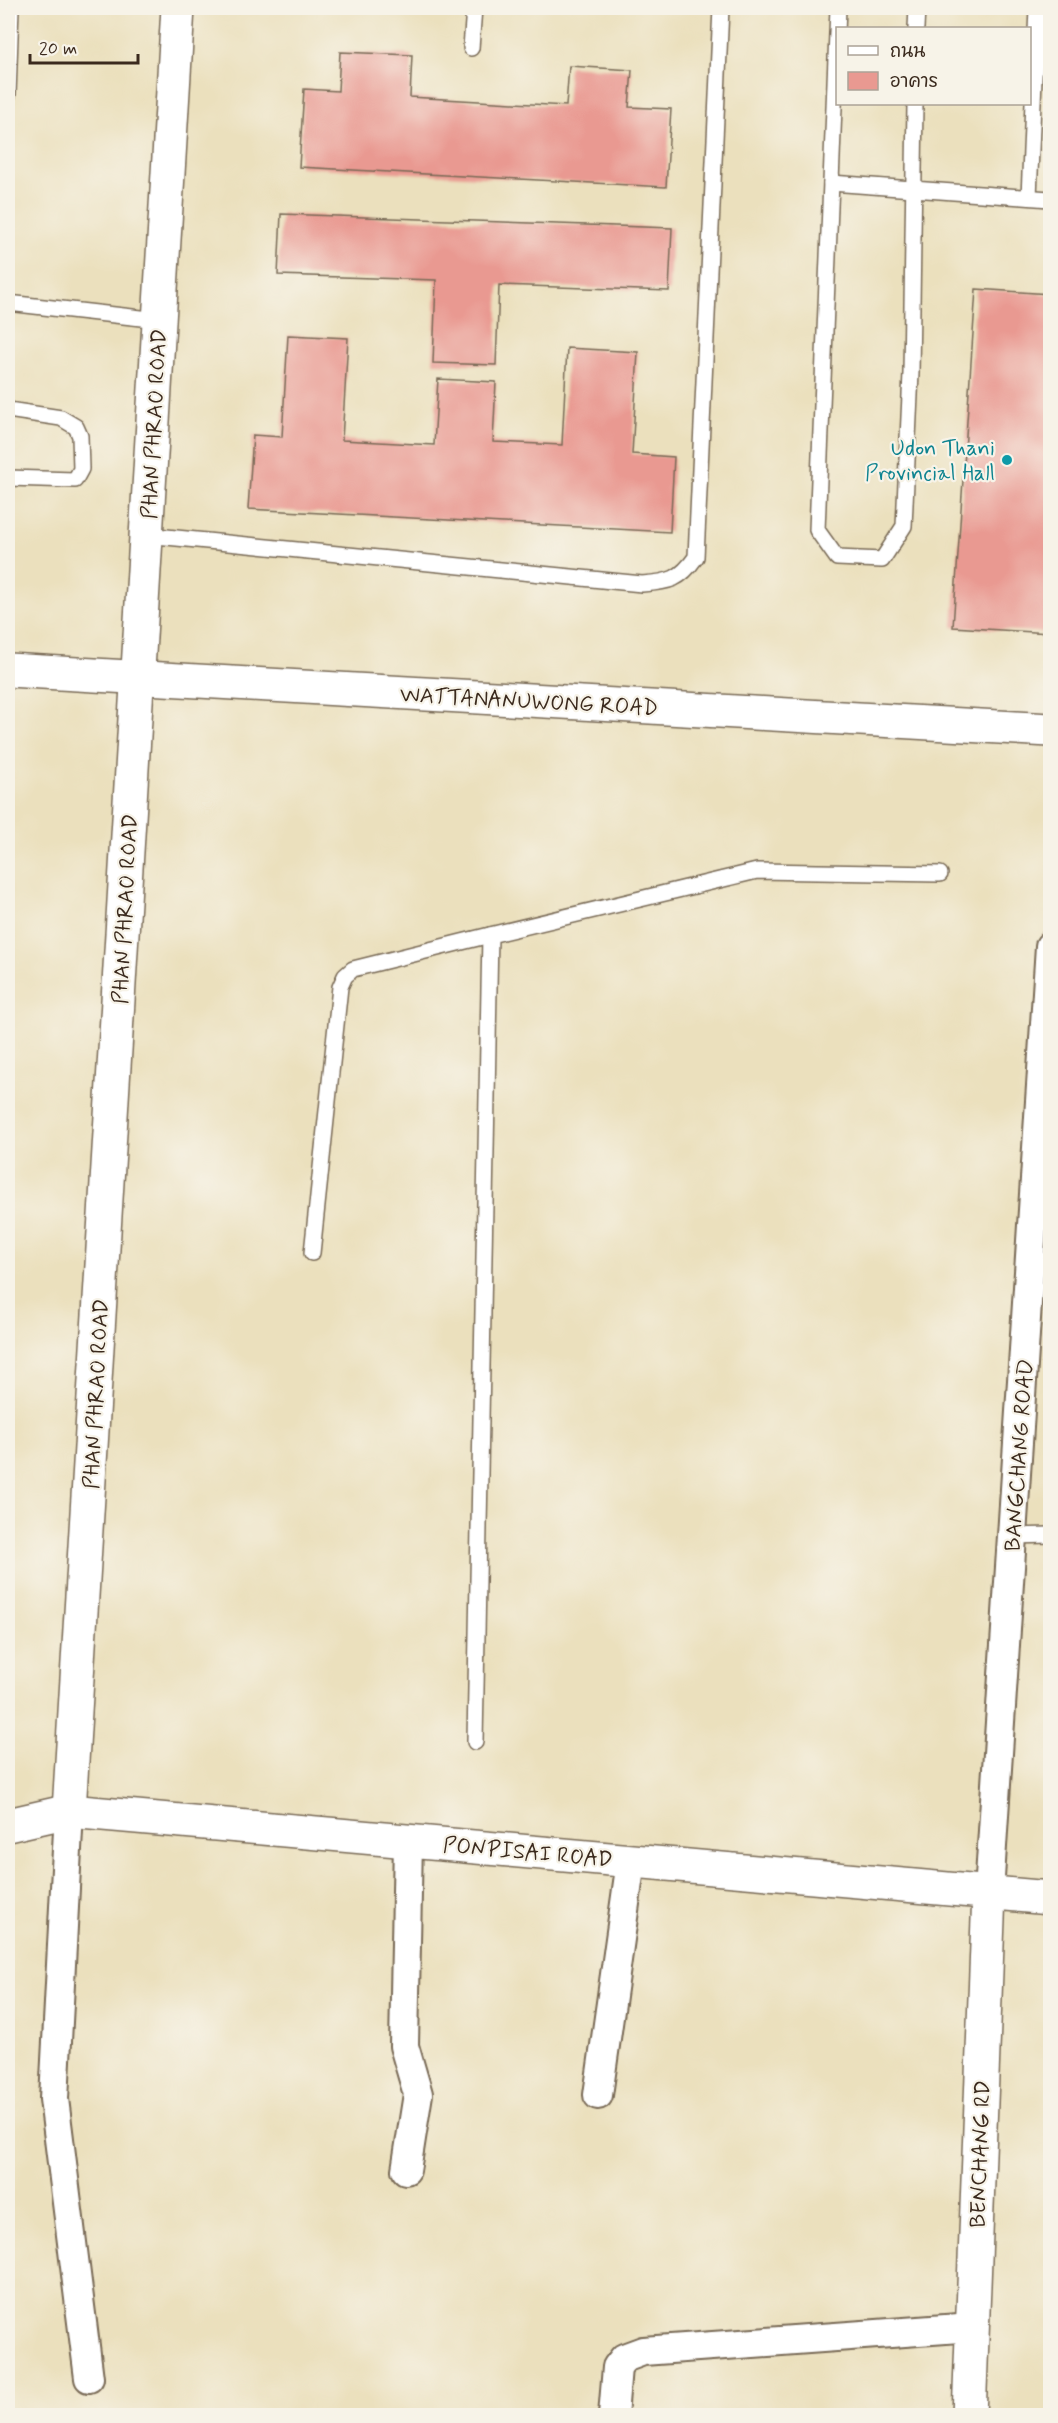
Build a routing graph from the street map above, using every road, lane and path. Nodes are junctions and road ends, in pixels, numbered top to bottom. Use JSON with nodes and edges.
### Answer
{"nodes":[{"id":1,"x":10,"y":8,"type":"edge"},
{"id":2,"x":178,"y":8,"type":"edge"},
{"id":3,"x":474,"y":8,"type":"edge"},
{"id":4,"x":721,"y":8,"type":"edge"},
{"id":5,"x":838,"y":8,"type":"edge"},
{"id":6,"x":917,"y":8,"type":"edge"},
{"id":7,"x":1037,"y":8,"type":"edge"},
{"id":8,"x":837,"y":27,"type":"edge"},
{"id":9,"x":916,"y":27,"type":"edge"},
{"id":10,"x":471,"y":48,"type":"dead end"},
{"id":11,"x":836,"y":58,"type":"edge"},
{"id":12,"x":8,"y":95,"type":"edge"},
{"id":13,"x":915,"y":105,"type":"edge"},
{"id":14,"x":831,"y":183,"type":"junction"},
{"id":15,"x":914,"y":188,"type":"junction"},
{"id":16,"x":1029,"y":197,"type":"junction"},
{"id":17,"x":1050,"y":199,"type":"edge"},
{"id":18,"x":8,"y":303,"type":"edge"},
{"id":19,"x":159,"y":320,"type":"junction"},
{"id":20,"x":8,"y":410,"type":"edge"},
{"id":21,"x":8,"y":478,"type":"edge"},
{"id":22,"x":146,"y":535,"type":"junction"},
{"id":23,"x":8,"y":670,"type":"edge"},
{"id":24,"x":137,"y":678,"type":"junction"},
{"id":25,"x":1050,"y":730,"type":"edge"},
{"id":26,"x":940,"y":874,"type":"dead end"},
{"id":27,"x":490,"y":935,"type":"junction"},
{"id":28,"x":1050,"y":946,"type":"edge"},
{"id":29,"x":312,"y":1253,"type":"dead end"},
{"id":30,"x":1050,"y":1535,"type":"edge"},
{"id":31,"x":1012,"y":1536,"type":"junction"},
{"id":32,"x":475,"y":1742,"type":"dead end"},
{"id":33,"x":69,"y":1811,"type":"junction"},
{"id":34,"x":8,"y":1825,"type":"edge"},
{"id":35,"x":408,"y":1841,"type":"junction"},
{"id":36,"x":631,"y":1861,"type":"junction"},
{"id":37,"x":989,"y":1893,"type":"junction"},
{"id":38,"x":1050,"y":1898,"type":"edge"},
{"id":39,"x":598,"y":2095,"type":"dead end"},
{"id":40,"x":406,"y":2170,"type":"dead end"},
{"id":41,"x":973,"y":2327,"type":"junction"},
{"id":42,"x":89,"y":2378,"type":"dead end"},
{"id":43,"x":613,"y":2415,"type":"edge"},
{"id":44,"x":969,"y":2415,"type":"edge"}],
"edges":[{"from":1,"to":12,"type":"lane"},
{"from":2,"to":19,"type":"street","name":"PHAN PHRAO ROAD"},
{"from":3,"to":10,"type":"lane"},
{"from":4,"to":22,"type":"lane"},
{"from":5,"to":8,"type":"lane"},
{"from":6,"to":9,"type":"lane"},
{"from":7,"to":16,"type":"lane"},
{"from":11,"to":14,"type":"lane"},
{"from":13,"to":15,"type":"lane"},
{"from":14,"to":15,"type":"lane"},
{"from":14,"to":15,"type":"lane"},
{"from":15,"to":16,"type":"lane"},
{"from":16,"to":17,"type":"lane"},
{"from":18,"to":19,"type":"lane"},
{"from":19,"to":22,"type":"street","name":"PHAN PHRAO ROAD"},
{"from":20,"to":21,"type":"lane"},
{"from":22,"to":24,"type":"street","name":"PHAN PHRAO ROAD"},
{"from":23,"to":24,"type":"street","name":"WATTANANUWONG ROAD"},
{"from":24,"to":25,"type":"street","name":"WATTANANUWONG ROAD"},
{"from":24,"to":33,"type":"street","name":"PHAN PHRAO ROAD"},
{"from":26,"to":27,"type":"lane"},
{"from":27,"to":29,"type":"lane"},
{"from":27,"to":32,"type":"lane"},
{"from":28,"to":31,"type":"street","name":"BANGCHANG ROAD"},
{"from":30,"to":31,"type":"lane"},
{"from":31,"to":37,"type":"street","name":"BANGCHANG ROAD"},
{"from":33,"to":34,"type":"street","name":"PONPISAI ROAD"},
{"from":33,"to":35,"type":"street","name":"PONPISAI ROAD"},
{"from":33,"to":42,"type":"street"},
{"from":35,"to":36,"type":"street","name":"PONPISAI ROAD"},
{"from":35,"to":40,"type":"street"},
{"from":36,"to":37,"type":"street","name":"PONPISAI ROAD"},
{"from":36,"to":39,"type":"street"},
{"from":37,"to":38,"type":"street","name":"PONPISAI ROAD"},
{"from":37,"to":41,"type":"street","name":"BENCHANG RD"},
{"from":41,"to":43,"type":"street"},
{"from":41,"to":44,"type":"street","name":"BENCHANG RD"}]}
